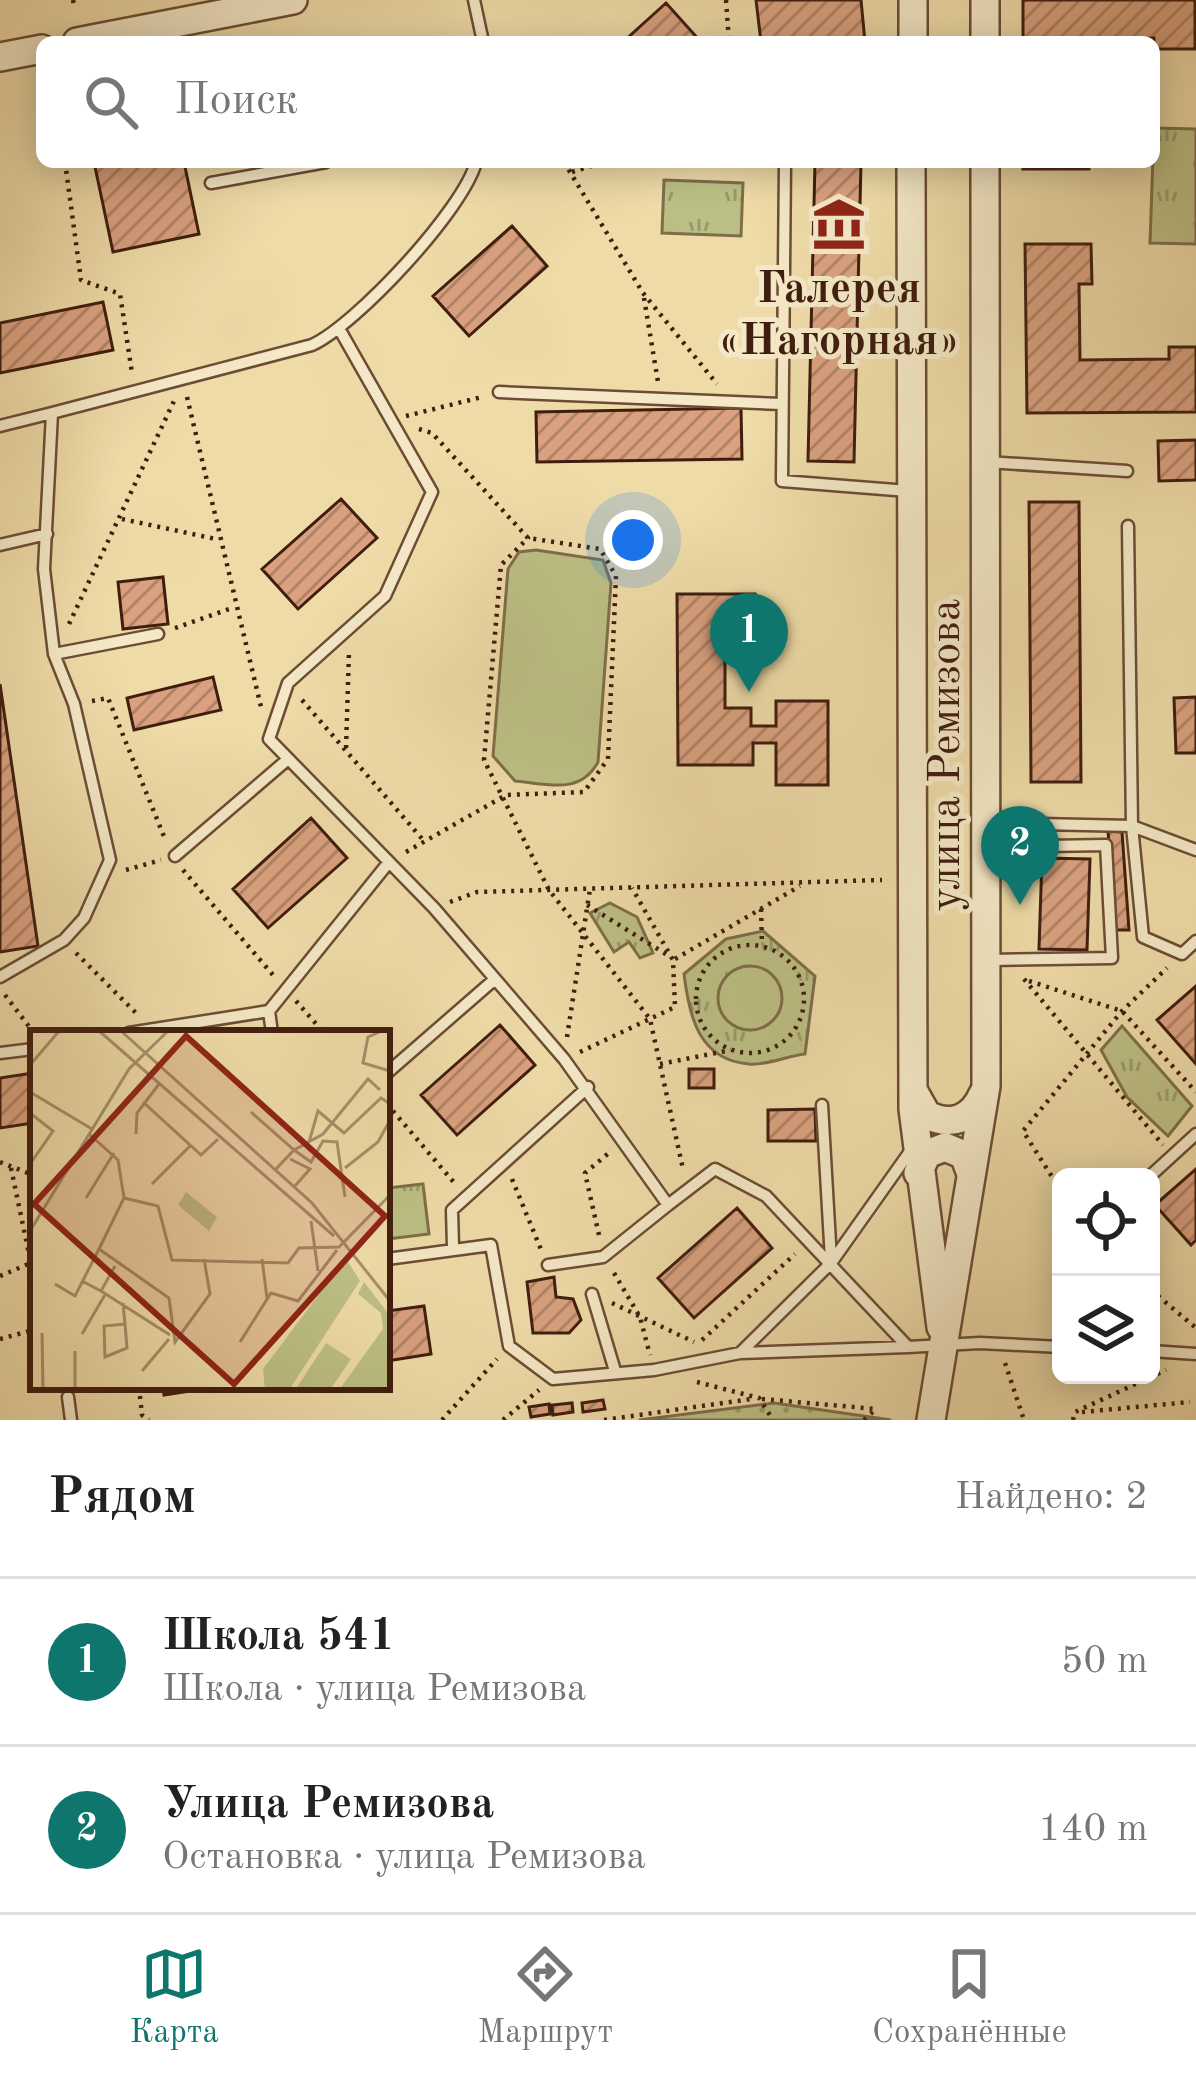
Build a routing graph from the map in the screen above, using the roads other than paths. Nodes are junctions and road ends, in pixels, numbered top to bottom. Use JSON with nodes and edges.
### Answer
{"nodes":[{"id":1,"x":293,"y":0,"type":"edge"},
{"id":2,"x":474,"y":0,"type":"edge"},
{"id":3,"x":913,"y":0,"type":"edge"},
{"id":4,"x":986,"y":0,"type":"edge"},
{"id":5,"x":108,"y":36,"type":"edge"},
{"id":6,"x":482,"y":36,"type":"edge"},
{"id":7,"x":913,"y":36,"type":"edge"},
{"id":8,"x":985,"y":36,"type":"edge"},
{"id":9,"x":36,"y":50,"type":"edge"},
{"id":10,"x":0,"y":58,"type":"edge"},
{"id":11,"x":295,"y":168,"type":"edge"},
{"id":12,"x":472,"y":168,"type":"edge"},
{"id":13,"x":785,"y":168,"type":"edge"},
{"id":14,"x":911,"y":168,"type":"edge"},
{"id":15,"x":985,"y":168,"type":"edge"},
{"id":16,"x":211,"y":184,"type":"dead end"},
{"id":17,"x":341,"y":332,"type":"junction"},
{"id":18,"x":499,"y":392,"type":"road end"},
{"id":19,"x":781,"y":404,"type":"junction"},
{"id":20,"x":52,"y":413,"type":"junction"},
{"id":21,"x":0,"y":426,"type":"edge"},
{"id":22,"x":984,"y":462,"type":"junction"},
{"id":23,"x":1127,"y":471,"type":"dead end"},
{"id":24,"x":908,"y":491,"type":"junction"},
{"id":25,"x":1128,"y":526,"type":"dead end"},
{"id":26,"x":47,"y":534,"type":"junction"},
{"id":27,"x":0,"y":545,"type":"edge"},
{"id":28,"x":158,"y":634,"type":"road end"},
{"id":29,"x":54,"y":654,"type":"junction"},
{"id":30,"x":287,"y":760,"type":"junction"},
{"id":31,"x":1132,"y":826,"type":"junction"},
{"id":32,"x":985,"y":835,"type":"junction"},
{"id":33,"x":1196,"y":850,"type":"edge"},
{"id":34,"x":175,"y":856,"type":"road end"},
{"id":35,"x":389,"y":862,"type":"junction"},
{"id":36,"x":1196,"y":941,"type":"edge"},
{"id":37,"x":986,"y":960,"type":"junction"},
{"id":38,"x":0,"y":977,"type":"edge"},
{"id":39,"x":495,"y":979,"type":"junction"},
{"id":40,"x":269,"y":1010,"type":"junction"},
{"id":41,"x":146,"y":1030,"type":"edge"},
{"id":42,"x":272,"y":1030,"type":"edge"},
{"id":43,"x":30,"y":1049,"type":"edge"},
{"id":44,"x":0,"y":1053,"type":"edge"},
{"id":45,"x":390,"y":1070,"type":"edge"},
{"id":46,"x":986,"y":1085,"type":"junction"},
{"id":47,"x":912,"y":1086,"type":"junction"},
{"id":48,"x":588,"y":1088,"type":"junction"},
{"id":49,"x":822,"y":1105,"type":"dead end"},
{"id":50,"x":1196,"y":1134,"type":"edge"},
{"id":51,"x":916,"y":1159,"type":"junction"},
{"id":52,"x":1159,"y":1168,"type":"edge"},
{"id":53,"x":970,"y":1174,"type":"junction"},
{"id":54,"x":668,"y":1205,"type":"junction"},
{"id":55,"x":453,"y":1246,"type":"junction"},
{"id":56,"x":390,"y":1258,"type":"edge"},
{"id":57,"x":831,"y":1263,"type":"junction"},
{"id":58,"x":548,"y":1265,"type":"road end"},
{"id":59,"x":592,"y":1294,"type":"road end"},
{"id":60,"x":943,"y":1343,"type":"junction"},
{"id":61,"x":908,"y":1347,"type":"junction"},
{"id":62,"x":1052,"y":1347,"type":"edge"},
{"id":63,"x":1160,"y":1352,"type":"edge"},
{"id":64,"x":740,"y":1353,"type":"junction"},
{"id":65,"x":1195,"y":1354,"type":"edge"},
{"id":66,"x":615,"y":1371,"type":"junction"},
{"id":67,"x":68,"y":1397,"type":"dead end"},
{"id":68,"x":71,"y":1420,"type":"edge"},
{"id":69,"x":931,"y":1420,"type":"edge"}],
"edges":[{"from":1,"to":5,"type":"street"},
{"from":2,"to":6,"type":"lane"},
{"from":3,"to":7,"type":"street"},
{"from":4,"to":8,"type":"street"},
{"from":9,"to":10,"type":"street"},
{"from":11,"to":16,"type":"lane"},
{"from":12,"to":17,"type":"lane"},
{"from":13,"to":19,"type":"lane"},
{"from":14,"to":24,"type":"street","name":"улица Ремизова"},
{"from":15,"to":22,"type":"street","name":"улица Ремизова"},
{"from":17,"to":20,"type":"lane"},
{"from":17,"to":30,"type":"lane"},
{"from":18,"to":19,"type":"lane"},
{"from":19,"to":24,"type":"lane"},
{"from":20,"to":21,"type":"lane"},
{"from":20,"to":26,"type":"lane"},
{"from":22,"to":23,"type":"lane"},
{"from":22,"to":32,"type":"street","name":"улица Ремизова"},
{"from":24,"to":47,"type":"street","name":"улица Ремизова"},
{"from":25,"to":31,"type":"lane"},
{"from":26,"to":27,"type":"lane"},
{"from":26,"to":29,"type":"lane"},
{"from":28,"to":29,"type":"lane"},
{"from":29,"to":38,"type":"lane"},
{"from":30,"to":34,"type":"lane"},
{"from":30,"to":35,"type":"lane"},
{"from":31,"to":32,"type":"lane"},
{"from":31,"to":33,"type":"lane"},
{"from":31,"to":36,"type":"lane"},
{"from":32,"to":37,"type":"street","name":"улица Ремизова"},
{"from":32,"to":37,"type":"lane"},
{"from":35,"to":39,"type":"lane"},
{"from":35,"to":40,"type":"lane"},
{"from":37,"to":46,"type":"street","name":"улица Ремизова"},
{"from":39,"to":45,"type":"lane"},
{"from":39,"to":48,"type":"lane"},
{"from":40,"to":41,"type":"lane"},
{"from":40,"to":42,"type":"lane"},
{"from":43,"to":44,"type":"lane"},
{"from":46,"to":47,"type":"street"},
{"from":46,"to":53,"type":"street","name":"улица Ремизова"},
{"from":47,"to":51,"type":"street","name":"улица Ремизова"},
{"from":48,"to":54,"type":"lane"},
{"from":48,"to":55,"type":"lane"},
{"from":49,"to":57,"type":"lane"},
{"from":50,"to":52,"type":"lane"},
{"from":51,"to":53,"type":"street"},
{"from":51,"to":57,"type":"lane"},
{"from":51,"to":60,"type":"street","name":"улица Ремизова"},
{"from":53,"to":60,"type":"street","name":"улица Ремизова"},
{"from":54,"to":57,"type":"lane"},
{"from":54,"to":58,"type":"lane"},
{"from":55,"to":56,"type":"lane"},
{"from":55,"to":66,"type":"lane"},
{"from":57,"to":61,"type":"lane"},
{"from":57,"to":64,"type":"lane"},
{"from":59,"to":66,"type":"lane"},
{"from":60,"to":61,"type":"lane"},
{"from":60,"to":62,"type":"lane"},
{"from":60,"to":69,"type":"street","name":"улица Ремизова"},
{"from":61,"to":64,"type":"lane"},
{"from":63,"to":65,"type":"lane"},
{"from":64,"to":66,"type":"lane"},
{"from":67,"to":68,"type":"lane"}]}
